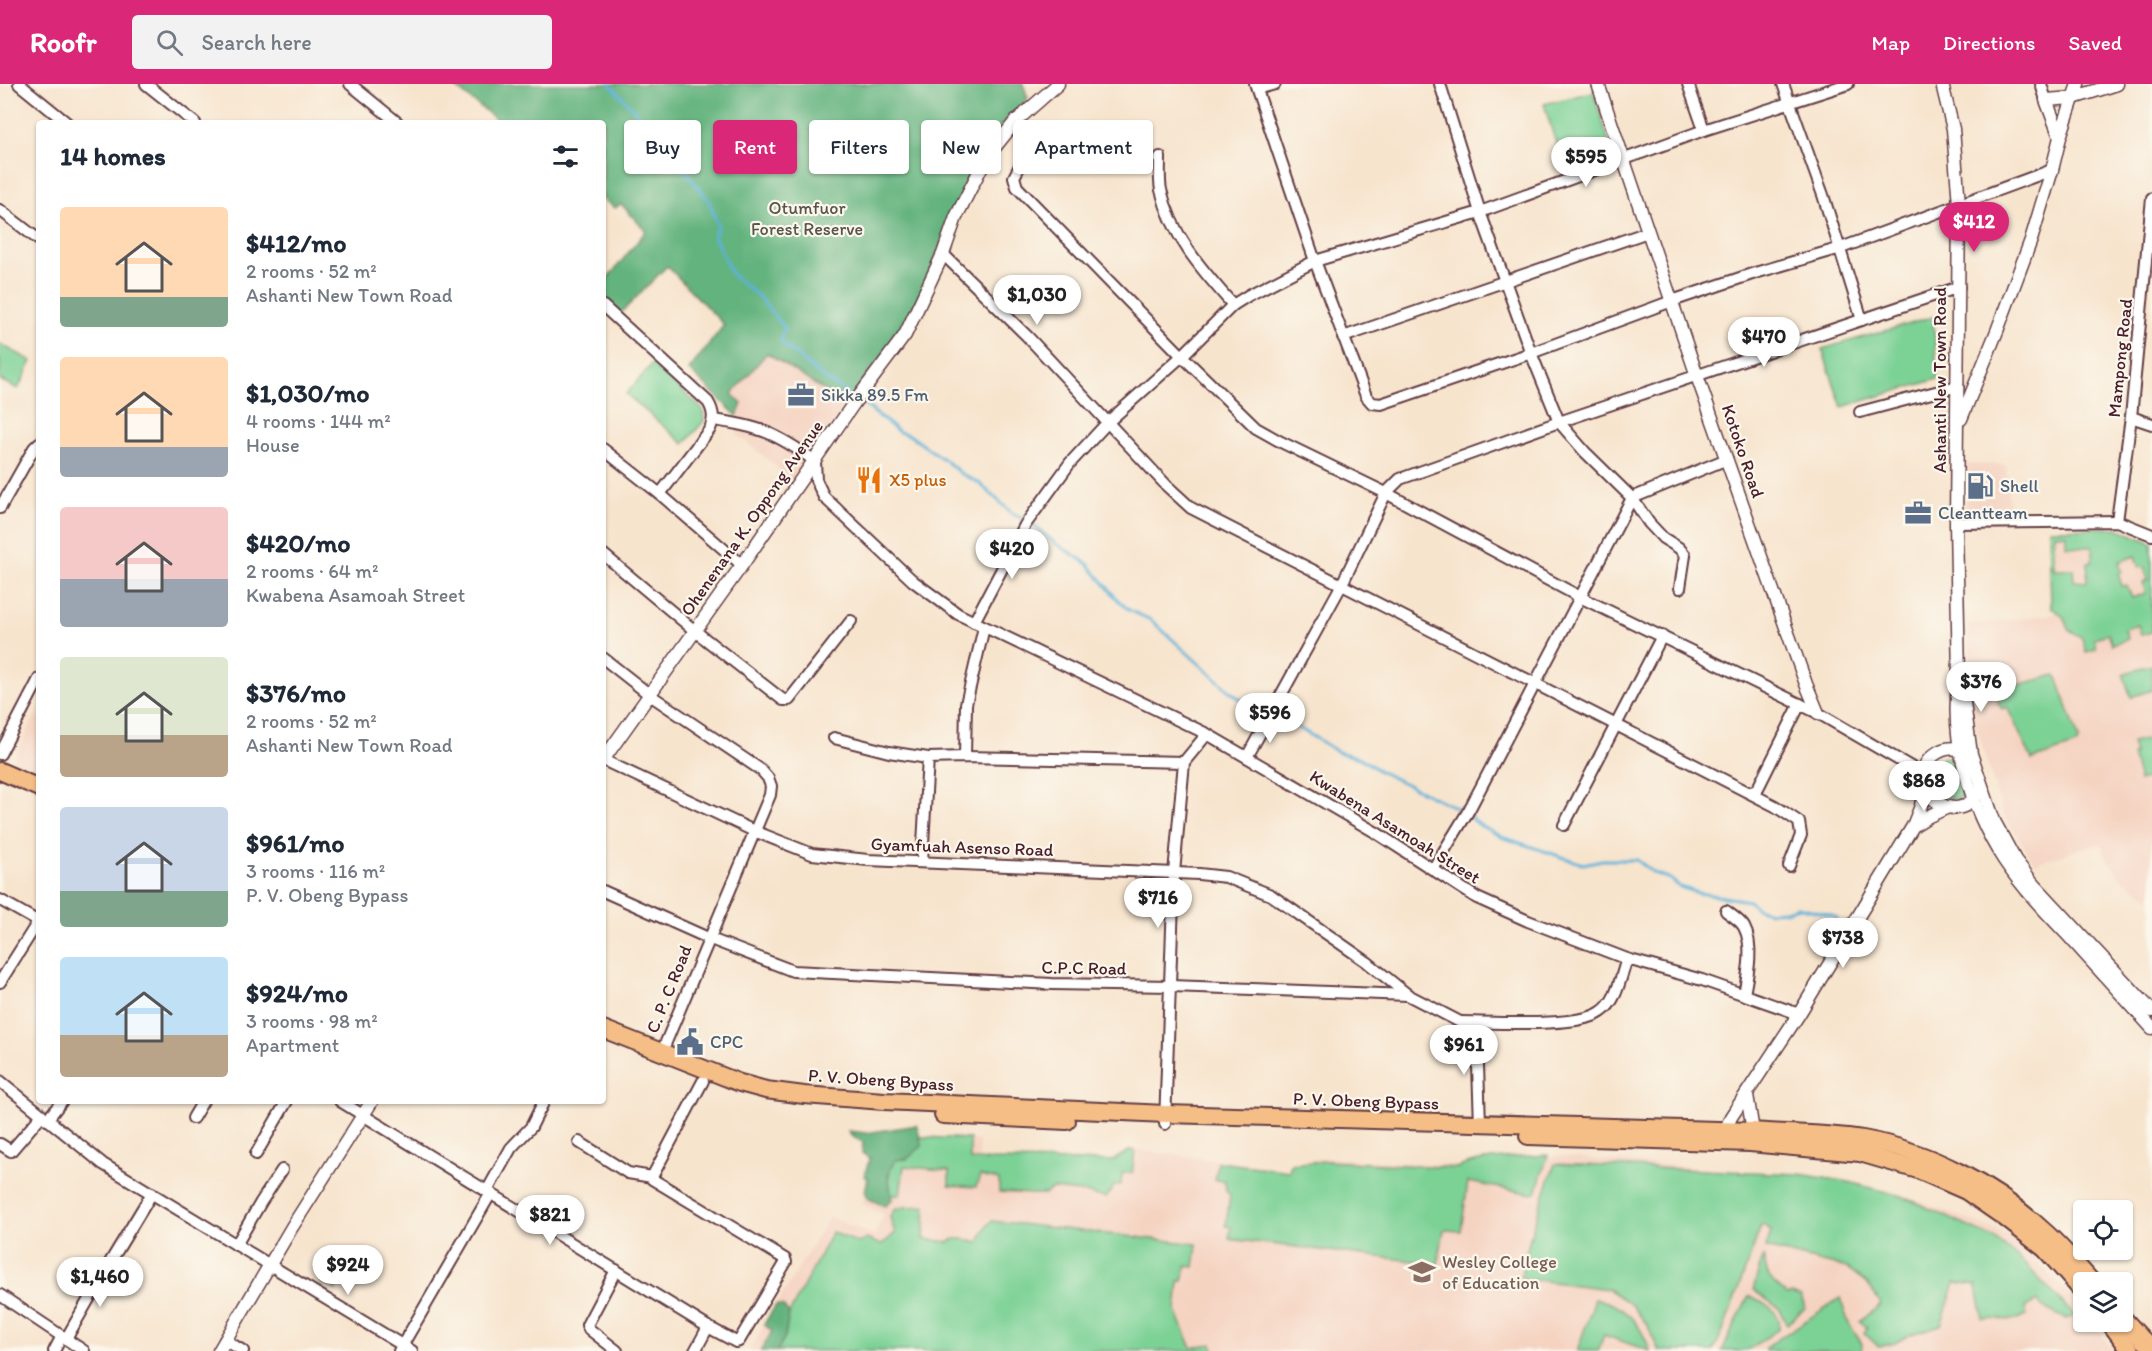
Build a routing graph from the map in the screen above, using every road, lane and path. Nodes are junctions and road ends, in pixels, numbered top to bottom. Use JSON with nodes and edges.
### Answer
{"nodes":[{"id":1,"x":19,"y":84,"type":"edge"},
{"id":2,"x":146,"y":84,"type":"edge"},
{"id":3,"x":350,"y":84,"type":"edge"},
{"id":4,"x":1058,"y":84,"type":"edge"},
{"id":5,"x":1275,"y":84,"type":"edge"},
{"id":6,"x":1440,"y":84,"type":"edge"},
{"id":7,"x":1598,"y":84,"type":"edge"},
{"id":8,"x":1688,"y":84,"type":"edge"},
{"id":9,"x":1783,"y":84,"type":"edge"},
{"id":10,"x":1848,"y":84,"type":"edge"},
{"id":11,"x":1942,"y":84,"type":"edge"},
{"id":12,"x":2041,"y":84,"type":"edge"},
{"id":13,"x":2078,"y":84,"type":"edge"},
{"id":14,"x":2116,"y":84,"type":"edge"},
{"id":15,"x":1256,"y":86,"type":"edge"},
{"id":16,"x":2073,"y":98,"type":"junction"},
{"id":17,"x":2046,"y":100,"type":"junction"},
{"id":18,"x":1789,"y":104,"type":"junction"},
{"id":19,"x":64,"y":120,"type":"edge"},
{"id":20,"x":191,"y":120,"type":"edge"},
{"id":21,"x":394,"y":120,"type":"edge"},
{"id":22,"x":1704,"y":130,"type":"junction"},
{"id":23,"x":2060,"y":137,"type":"junction"},
{"id":24,"x":1160,"y":157,"type":"dead end"},
{"id":25,"x":1625,"y":159,"type":"junction"},
{"id":26,"x":2052,"y":170,"type":"junction"},
{"id":27,"x":1016,"y":174,"type":"edge"},
{"id":28,"x":2152,"y":198,"type":"edge"},
{"id":29,"x":1959,"y":204,"type":"junction"},
{"id":30,"x":0,"y":210,"type":"edge"},
{"id":31,"x":1480,"y":212,"type":"junction"},
{"id":32,"x":1648,"y":232,"type":"junction"},
{"id":33,"x":36,"y":238,"type":"edge"},
{"id":34,"x":1841,"y":248,"type":"junction"},
{"id":35,"x":943,"y":254,"type":"junction"},
{"id":36,"x":1315,"y":261,"type":"junction"},
{"id":37,"x":1505,"y":281,"type":"junction"},
{"id":38,"x":1959,"y":287,"type":"junction"},
{"id":39,"x":1672,"y":301,"type":"junction"},
{"id":40,"x":1233,"y":305,"type":"junction"},
{"id":41,"x":606,"y":309,"type":"edge"},
{"id":42,"x":1862,"y":320,"type":"junction"},
{"id":43,"x":1343,"y":337,"type":"junction"},
{"id":44,"x":1531,"y":353,"type":"junction"},
{"id":45,"x":1182,"y":356,"type":"junction"},
{"id":46,"x":1697,"y":376,"type":"junction"},
{"id":47,"x":1958,"y":386,"type":"junction"},
{"id":48,"x":1860,"y":412,"type":"dead end"},
{"id":49,"x":2131,"y":417,"type":"junction"},
{"id":50,"x":714,"y":420,"type":"junction"},
{"id":51,"x":1108,"y":422,"type":"junction"},
{"id":52,"x":1559,"y":422,"type":"junction"},
{"id":53,"x":2152,"y":424,"type":"edge"},
{"id":54,"x":1958,"y":426,"type":"junction"},
{"id":55,"x":36,"y":446,"type":"edge"},
{"id":56,"x":606,"y":451,"type":"edge"},
{"id":57,"x":1727,"y":459,"type":"junction"},
{"id":58,"x":815,"y":461,"type":"junction"},
{"id":59,"x":660,"y":494,"type":"junction"},
{"id":60,"x":1386,"y":494,"type":"junction"},
{"id":61,"x":1632,"y":498,"type":"junction"},
{"id":62,"x":0,"y":508,"type":"edge"},
{"id":63,"x":2117,"y":520,"type":"junction"},
{"id":64,"x":1956,"y":523,"type":"junction"},
{"id":65,"x":2152,"y":535,"type":"edge"},
{"id":66,"x":606,"y":557,"type":"edge"},
{"id":67,"x":742,"y":565,"type":"junction"},
{"id":68,"x":1341,"y":586,"type":"junction"},
{"id":69,"x":1680,"y":588,"type":"dead end"},
{"id":70,"x":1580,"y":597,"type":"junction"},
{"id":71,"x":851,"y":621,"type":"dead end"},
{"id":72,"x":979,"y":625,"type":"junction"},
{"id":73,"x":695,"y":631,"type":"junction"},
{"id":74,"x":1662,"y":636,"type":"junction"},
{"id":75,"x":606,"y":660,"type":"edge"},
{"id":76,"x":1959,"y":678,"type":"junction"},
{"id":77,"x":1534,"y":684,"type":"junction"},
{"id":78,"x":36,"y":685,"type":"edge"},
{"id":79,"x":650,"y":695,"type":"junction"},
{"id":80,"x":1800,"y":704,"type":"junction"},
{"id":81,"x":1818,"y":713,"type":"junction"},
{"id":82,"x":1615,"y":724,"type":"junction"},
{"id":83,"x":1207,"y":734,"type":"junction"},
{"id":84,"x":834,"y":738,"type":"dead end"},
{"id":85,"x":1960,"y":751,"type":"junction"},
{"id":86,"x":0,"y":754,"type":"edge"},
{"id":87,"x":606,"y":756,"type":"edge"},
{"id":88,"x":965,"y":757,"type":"junction"},
{"id":89,"x":928,"y":758,"type":"junction"},
{"id":90,"x":1247,"y":758,"type":"junction"},
{"id":91,"x":606,"y":761,"type":"edge"},
{"id":92,"x":1184,"y":762,"type":"junction"},
{"id":93,"x":0,"y":771,"type":"edge"},
{"id":94,"x":1923,"y":774,"type":"junction"},
{"id":95,"x":0,"y":783,"type":"edge"},
{"id":96,"x":1982,"y":785,"type":"junction"},
{"id":97,"x":36,"y":787,"type":"edge"},
{"id":98,"x":1924,"y":788,"type":"junction"},
{"id":99,"x":1751,"y":792,"type":"junction"},
{"id":100,"x":1975,"y":798,"type":"junction"},
{"id":101,"x":36,"y":799,"type":"edge"},
{"id":102,"x":1952,"y":808,"type":"junction"},
{"id":103,"x":1982,"y":818,"type":"junction"},
{"id":104,"x":1564,"y":825,"type":"dead end"},
{"id":105,"x":1913,"y":826,"type":"junction"},
{"id":106,"x":754,"y":831,"type":"junction"},
{"id":107,"x":922,"y":861,"type":"junction"},
{"id":108,"x":1789,"y":866,"type":"dead end"},
{"id":109,"x":1433,"y":869,"type":"junction"},
{"id":110,"x":1174,"y":873,"type":"junction"},
{"id":111,"x":606,"y":892,"type":"edge"},
{"id":112,"x":0,"y":900,"type":"edge"},
{"id":113,"x":1726,"y":911,"type":"dead end"},
{"id":114,"x":36,"y":920,"type":"edge"},
{"id":115,"x":36,"y":927,"type":"edge"},
{"id":116,"x":708,"y":938,"type":"junction"},
{"id":117,"x":1627,"y":959,"type":"junction"},
{"id":118,"x":0,"y":982,"type":"edge"},
{"id":119,"x":1171,"y":986,"type":"junction"},
{"id":120,"x":1744,"y":994,"type":"junction"},
{"id":121,"x":1408,"y":995,"type":"junction"},
{"id":122,"x":2152,"y":1011,"type":"edge"},
{"id":123,"x":1799,"y":1014,"type":"junction"},
{"id":124,"x":1460,"y":1022,"type":"junction"},
{"id":125,"x":2152,"y":1028,"type":"edge"},
{"id":126,"x":606,"y":1030,"type":"edge"},
{"id":127,"x":606,"y":1041,"type":"edge"},
{"id":128,"x":661,"y":1054,"type":"junction"},
{"id":129,"x":704,"y":1081,"type":"junction"},
{"id":130,"x":0,"y":1082,"type":"edge"},
{"id":131,"x":1747,"y":1095,"type":"junction"},
{"id":132,"x":59,"y":1104,"type":"edge"},
{"id":133,"x":201,"y":1104,"type":"edge"},
{"id":134,"x":285,"y":1104,"type":"edge"},
{"id":135,"x":345,"y":1104,"type":"edge"},
{"id":136,"x":370,"y":1104,"type":"edge"},
{"id":137,"x":542,"y":1104,"type":"edge"},
{"id":138,"x":363,"y":1115,"type":"junction"},
{"id":139,"x":44,"y":1118,"type":"junction"},
{"id":140,"x":194,"y":1118,"type":"dead end"},
{"id":141,"x":1166,"y":1119,"type":"junction"},
{"id":142,"x":1480,"y":1130,"type":"junction"},
{"id":143,"x":1723,"y":1137,"type":"junction"},
{"id":144,"x":1751,"y":1137,"type":"junction"},
{"id":145,"x":579,"y":1142,"type":"dead end"},
{"id":146,"x":0,"y":1144,"type":"edge"},
{"id":147,"x":256,"y":1154,"type":"dead end"},
{"id":148,"x":282,"y":1170,"type":"dead end"},
{"id":149,"x":652,"y":1177,"type":"junction"},
{"id":150,"x":489,"y":1192,"type":"junction"},
{"id":151,"x":152,"y":1193,"type":"junction"},
{"id":152,"x":236,"y":1245,"type":"junction"},
{"id":153,"x":269,"y":1265,"type":"junction"},
{"id":154,"x":616,"y":1270,"type":"junction"},
{"id":155,"x":2083,"y":1272,"type":"edge"},
{"id":156,"x":2073,"y":1281,"type":"edge"},
{"id":157,"x":0,"y":1295,"type":"edge"},
{"id":158,"x":708,"y":1327,"type":"junction"},
{"id":159,"x":2133,"y":1329,"type":"edge"},
{"id":160,"x":2117,"y":1332,"type":"edge"},
{"id":161,"x":64,"y":1338,"type":"junction"},
{"id":162,"x":222,"y":1345,"type":"edge"},
{"id":163,"x":2152,"y":1346,"type":"edge"},
{"id":164,"x":405,"y":1349,"type":"edge"},
{"id":165,"x":54,"y":1351,"type":"edge"},
{"id":166,"x":84,"y":1351,"type":"edge"},
{"id":167,"x":243,"y":1351,"type":"edge"},
{"id":168,"x":617,"y":1351,"type":"edge"},
{"id":169,"x":694,"y":1351,"type":"edge"},
{"id":170,"x":2131,"y":1351,"type":"edge"}],
"edges":[{"from":1,"to":19,"type":"street"},
{"from":2,"to":20,"type":"street"},
{"from":3,"to":21,"type":"street"},
{"from":4,"to":35,"type":"street","name":"Ohenenana K. Oppong Avenue"},
{"from":5,"to":15,"type":"street"},
{"from":6,"to":31,"type":"street"},
{"from":7,"to":25,"type":"street","name":"Kotoko Road"},
{"from":8,"to":22,"type":"street"},
{"from":9,"to":18,"type":"street"},
{"from":10,"to":18,"type":"street"},
{"from":11,"to":29,"type":"street","name":"Ashanti New Town Road"},
{"from":12,"to":17,"type":"street"},
{"from":13,"to":16,"type":"street"},
{"from":14,"to":16,"type":"street"},
{"from":15,"to":36,"type":"street"},
{"from":16,"to":17,"type":"street"},
{"from":16,"to":23,"type":"street"},
{"from":17,"to":23,"type":"street"},
{"from":18,"to":22,"type":"street"},
{"from":18,"to":34,"type":"street"},
{"from":22,"to":25,"type":"street"},
{"from":23,"to":26,"type":"street"},
{"from":24,"to":40,"type":"street"},
{"from":25,"to":31,"type":"street"},
{"from":25,"to":32,"type":"street","name":"Kotoko Road"},
{"from":26,"to":29,"type":"street"},
{"from":26,"to":54,"type":"street"},
{"from":27,"to":45,"type":"street"},
{"from":28,"to":49,"type":"street","name":"Mampong Road"},
{"from":29,"to":34,"type":"street"},
{"from":29,"to":38,"type":"street","name":"Ashanti New Town Road"},
{"from":30,"to":33,"type":"street"},
{"from":31,"to":36,"type":"street"},
{"from":31,"to":37,"type":"street"},
{"from":32,"to":37,"type":"street"},
{"from":32,"to":39,"type":"street","name":"Kotoko Road"},
{"from":34,"to":39,"type":"street"},
{"from":34,"to":42,"type":"street"},
{"from":35,"to":51,"type":"street"},
{"from":35,"to":58,"type":"street","name":"Ohenenana K. Oppong Avenue"},
{"from":36,"to":40,"type":"street"},
{"from":36,"to":43,"type":"street"},
{"from":37,"to":43,"type":"street"},
{"from":37,"to":44,"type":"street"},
{"from":38,"to":42,"type":"street"},
{"from":38,"to":47,"type":"street","name":"Ashanti New Town Road"},
{"from":39,"to":44,"type":"street"},
{"from":39,"to":46,"type":"street","name":"Kotoko Road"},
{"from":40,"to":45,"type":"street"},
{"from":41,"to":50,"type":"street"},
{"from":42,"to":46,"type":"street"},
{"from":43,"to":44,"type":"street"},
{"from":44,"to":52,"type":"street"},
{"from":45,"to":51,"type":"street"},
{"from":45,"to":60,"type":"street"},
{"from":46,"to":52,"type":"street"},
{"from":46,"to":57,"type":"street","name":"Kotoko Road"},
{"from":47,"to":48,"type":"street"},
{"from":47,"to":54,"type":"street","name":"Ashanti New Town Road"},
{"from":49,"to":53,"type":"street"},
{"from":49,"to":63,"type":"street","name":"Mampong Road"},
{"from":50,"to":58,"type":"street"},
{"from":50,"to":59,"type":"street"},
{"from":51,"to":68,"type":"street"},
{"from":51,"to":72,"type":"street"},
{"from":52,"to":60,"type":"street"},
{"from":52,"to":61,"type":"street"},
{"from":54,"to":64,"type":"street","name":"Ashanti New Town Road"},
{"from":55,"to":62,"type":"street"},
{"from":56,"to":59,"type":"street"},
{"from":57,"to":61,"type":"street"},
{"from":57,"to":81,"type":"street","name":"Kotoko Road"},
{"from":58,"to":67,"type":"street","name":"Ohenenana K. Oppong Avenue"},
{"from":58,"to":72,"type":"street","name":"Kwabena Asamoah Street"},
{"from":59,"to":67,"type":"street"},
{"from":60,"to":68,"type":"street"},
{"from":60,"to":70,"type":"street"},
{"from":61,"to":69,"type":"street"},
{"from":61,"to":70,"type":"street"},
{"from":63,"to":64,"type":"street"},
{"from":63,"to":65,"type":"street"},
{"from":64,"to":76,"type":"street","name":"Ashanti New Town Road"},
{"from":66,"to":73,"type":"street"},
{"from":67,"to":73,"type":"street","name":"Ohenenana K. Oppong Avenue"},
{"from":68,"to":77,"type":"street"},
{"from":68,"to":90,"type":"street"},
{"from":70,"to":74,"type":"street"},
{"from":70,"to":77,"type":"street"},
{"from":71,"to":73,"type":"street"},
{"from":72,"to":83,"type":"street","name":"Kwabena Asamoah Street"},
{"from":72,"to":88,"type":"street"},
{"from":73,"to":79,"type":"street","name":"Ohenenana K. Oppong Avenue"},
{"from":74,"to":80,"type":"street"},
{"from":74,"to":82,"type":"street"},
{"from":75,"to":79,"type":"street","name":"C. P. C Road"},
{"from":76,"to":85,"type":"street","name":"Ashanti New Town Road"},
{"from":76,"to":85,"type":"street","name":"Ashanti New Town Road"},
{"from":77,"to":82,"type":"street"},
{"from":77,"to":109,"type":"street"},
{"from":78,"to":86,"type":"street"},
{"from":79,"to":87,"type":"street","name":"Ohenenana K. Oppong Avenue"},
{"from":79,"to":106,"type":"street","name":"C. P. C Road"},
{"from":80,"to":81,"type":"street"},
{"from":80,"to":99,"type":"street"},
{"from":81,"to":94,"type":"street"},
{"from":82,"to":99,"type":"street"},
{"from":82,"to":104,"type":"street"},
{"from":83,"to":90,"type":"street","name":"Kwabena Asamoah Street"},
{"from":83,"to":92,"type":"street"},
{"from":84,"to":89,"type":"street"},
{"from":85,"to":94,"type":"street"},
{"from":85,"to":96,"type":"street","name":"Ashanti New Town Road"},
{"from":85,"to":100,"type":"street","name":"Ashanti New Town Road"},
{"from":88,"to":89,"type":"street"},
{"from":88,"to":92,"type":"street"},
{"from":89,"to":107,"type":"street"},
{"from":90,"to":109,"type":"street","name":"Kwabena Asamoah Street"},
{"from":91,"to":106,"type":"street","name":"Gyamfuah Asenso Road"},
{"from":92,"to":110,"type":"street"},
{"from":93,"to":97,"type":"highway"},
{"from":94,"to":98,"type":"street"},
{"from":95,"to":101,"type":"highway"},
{"from":96,"to":100,"type":"street"},
{"from":96,"to":122,"type":"street","name":"Ashanti New Town Road"},
{"from":98,"to":102,"type":"street"},
{"from":98,"to":105,"type":"street"},
{"from":99,"to":108,"type":"street"},
{"from":100,"to":102,"type":"street"},
{"from":100,"to":103,"type":"street","name":"Ashanti New Town Road"},
{"from":102,"to":103,"type":"street"},
{"from":102,"to":105,"type":"street"},
{"from":103,"to":125,"type":"street","name":"Ashanti New Town Road"},
{"from":105,"to":123,"type":"street"},
{"from":106,"to":107,"type":"street","name":"Gyamfuah Asenso Road"},
{"from":106,"to":116,"type":"street","name":"C. P. C Road"},
{"from":107,"to":110,"type":"street","name":"Gyamfuah Asenso Road"},
{"from":109,"to":117,"type":"street","name":"Kwabena Asamoah Street"},
{"from":110,"to":119,"type":"street"},
{"from":110,"to":121,"type":"street"},
{"from":111,"to":116,"type":"street","name":"C.P.C Road"},
{"from":112,"to":114,"type":"street"},
{"from":113,"to":120,"type":"street"},
{"from":115,"to":118,"type":"street"},
{"from":116,"to":119,"type":"street","name":"C.P.C Road"},
{"from":116,"to":128,"type":"street","name":"C. P. C Road"},
{"from":117,"to":120,"type":"street","name":"Kwabena Asamoah Street"},
{"from":117,"to":124,"type":"street"},
{"from":119,"to":121,"type":"street","name":"C.P.C Road"},
{"from":119,"to":141,"type":"street"},
{"from":120,"to":123,"type":"street","name":"Kwabena Asamoah Street"},
{"from":121,"to":124,"type":"street","name":"C.P.C Road"},
{"from":123,"to":131,"type":"street"},
{"from":124,"to":142,"type":"street"},
{"from":126,"to":128,"type":"highway","name":"P. V. Obeng Bypass"},
{"from":127,"to":129,"type":"highway","name":"P. V. Obeng Bypass"},
{"from":128,"to":141,"type":"highway","name":"P. V. Obeng Bypass"},
{"from":129,"to":141,"type":"highway","name":"P. V. Obeng Bypass"},
{"from":129,"to":149,"type":"street"},
{"from":130,"to":139,"type":"street"},
{"from":131,"to":143,"type":"street"},
{"from":131,"to":144,"type":"street"},
{"from":132,"to":139,"type":"street"},
{"from":133,"to":140,"type":"street"},
{"from":134,"to":147,"type":"street"},
{"from":135,"to":138,"type":"street"},
{"from":136,"to":138,"type":"street"},
{"from":137,"to":150,"type":"street"},
{"from":138,"to":150,"type":"street"},
{"from":138,"to":153,"type":"street"},
{"from":139,"to":146,"type":"street"},
{"from":139,"to":151,"type":"street"},
{"from":141,"to":142,"type":"highway","name":"P. V. Obeng Bypass"},
{"from":142,"to":143,"type":"highway","name":"P. V. Obeng Bypass"},
{"from":143,"to":144,"type":"highway","name":"P. V. Obeng Bypass"},
{"from":144,"to":155,"type":"highway","name":"P. V. Obeng Bypass"},
{"from":144,"to":156,"type":"highway","name":"P. V. Obeng Bypass"},
{"from":145,"to":149,"type":"street"},
{"from":148,"to":152,"type":"street"},
{"from":149,"to":158,"type":"street"},
{"from":150,"to":154,"type":"street"},
{"from":150,"to":164,"type":"street"},
{"from":151,"to":152,"type":"street"},
{"from":151,"to":161,"type":"street"},
{"from":152,"to":153,"type":"street"},
{"from":153,"to":162,"type":"street"},
{"from":153,"to":164,"type":"street"},
{"from":154,"to":158,"type":"street"},
{"from":154,"to":168,"type":"street"},
{"from":157,"to":161,"type":"street"},
{"from":158,"to":169,"type":"street"},
{"from":159,"to":163,"type":"highway"},
{"from":160,"to":170,"type":"highway"},
{"from":161,"to":165,"type":"street"},
{"from":161,"to":166,"type":"street"},
{"from":162,"to":167,"type":"street"}]}
